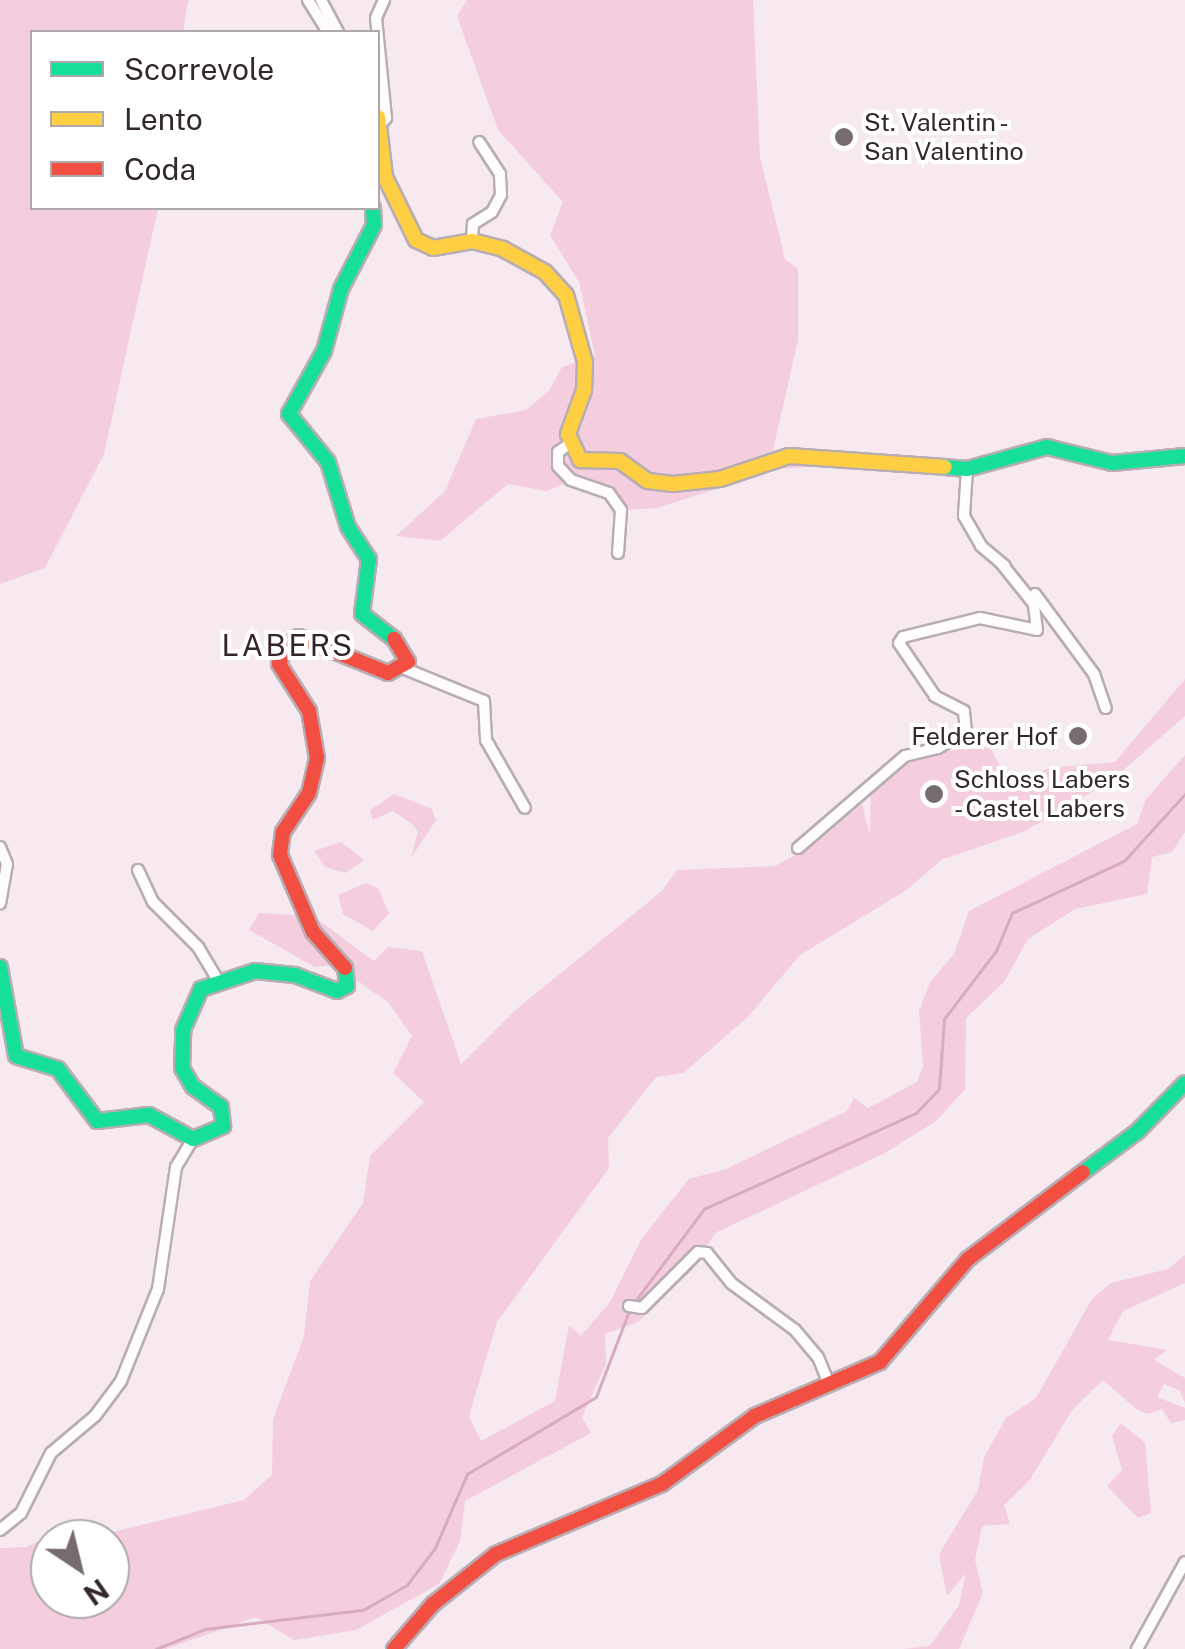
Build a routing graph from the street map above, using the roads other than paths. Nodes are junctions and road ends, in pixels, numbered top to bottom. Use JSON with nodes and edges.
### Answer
{"nodes":[{"id":1,"x":308,"y":0,"type":"edge"},
{"id":2,"x":321,"y":0,"type":"edge"},
{"id":3,"x":384,"y":0,"type":"edge"},
{"id":4,"x":327,"y":30,"type":"edge"},
{"id":5,"x":337,"y":30,"type":"edge"},
{"id":6,"x":377,"y":30,"type":"edge"},
{"id":7,"x":380,"y":58,"type":"edge"},
{"id":8,"x":380,"y":120,"type":"edge"},
{"id":9,"x":380,"y":140,"type":"edge"},
{"id":10,"x":479,"y":142,"type":"dead end"},
{"id":11,"x":373,"y":210,"type":"edge"},
{"id":12,"x":472,"y":241,"type":"junction"},
{"id":13,"x":568,"y":445,"type":"junction"},
{"id":14,"x":1185,"y":456,"type":"edge"},
{"id":15,"x":967,"y":468,"type":"junction"},
{"id":16,"x":618,"y":554,"type":"dead end"},
{"id":17,"x":1001,"y":563,"type":"junction"},
{"id":18,"x":404,"y":668,"type":"junction"},
{"id":19,"x":1106,"y":708,"type":"dead end"},
{"id":20,"x":525,"y":808,"type":"dead end"},
{"id":21,"x":0,"y":846,"type":"edge"},
{"id":22,"x":798,"y":848,"type":"dead end"},
{"id":23,"x":138,"y":870,"type":"dead end"},
{"id":24,"x":0,"y":903,"type":"edge"},
{"id":25,"x":0,"y":968,"type":"edge"},
{"id":26,"x":217,"y":979,"type":"junction"},
{"id":27,"x":1185,"y":1083,"type":"edge"},
{"id":28,"x":193,"y":1139,"type":"junction"},
{"id":29,"x":632,"y":1308,"type":"dead end"},
{"id":30,"x":830,"y":1387,"type":"junction"},
{"id":31,"x":0,"y":1530,"type":"edge"},
{"id":32,"x":1185,"y":1562,"type":"edge"},
{"id":33,"x":394,"y":1649,"type":"edge"},
{"id":34,"x":1137,"y":1649,"type":"edge"}],
"edges":[{"from":1,"to":4,"type":"street"},
{"from":2,"to":5,"type":"street"},
{"from":3,"to":6,"type":"street"},
{"from":7,"to":8,"type":"street"},
{"from":9,"to":12,"type":"street"},
{"from":10,"to":12,"type":"street"},
{"from":11,"to":18,"type":"street"},
{"from":12,"to":13,"type":"street"},
{"from":13,"to":15,"type":"street"},
{"from":13,"to":16,"type":"street"},
{"from":14,"to":15,"type":"street"},
{"from":15,"to":17,"type":"street"},
{"from":17,"to":19,"type":"street"},
{"from":17,"to":22,"type":"street"},
{"from":18,"to":20,"type":"street"},
{"from":18,"to":26,"type":"street"},
{"from":21,"to":24,"type":"street"},
{"from":23,"to":26,"type":"street"},
{"from":25,"to":28,"type":"street"},
{"from":26,"to":28,"type":"street"},
{"from":27,"to":30,"type":"street"},
{"from":28,"to":31,"type":"street"},
{"from":29,"to":30,"type":"street"},
{"from":30,"to":33,"type":"street"},
{"from":32,"to":34,"type":"street"}]}
